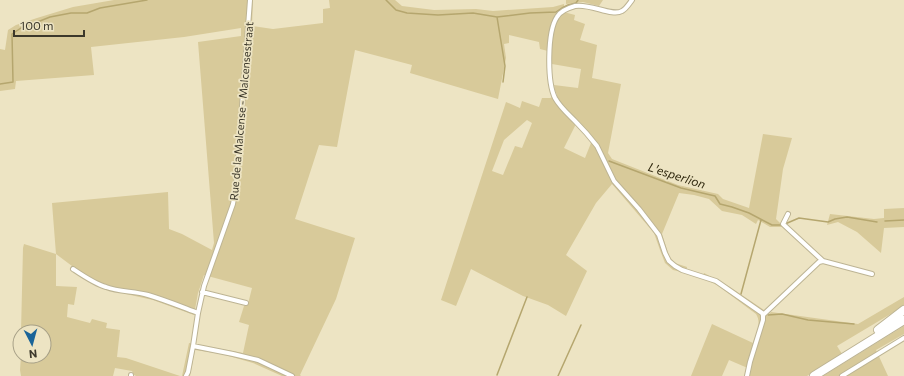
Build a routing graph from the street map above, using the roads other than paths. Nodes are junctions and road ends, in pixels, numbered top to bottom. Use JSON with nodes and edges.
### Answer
{"nodes":[{"id":1,"x":250,"y":0,"type":"edge"},
{"id":2,"x":632,"y":0,"type":"edge"},
{"id":3,"x":788,"y":214,"type":"dead end"},
{"id":4,"x":823,"y":261,"type":"junction"},
{"id":5,"x":73,"y":269,"type":"dead end"},
{"id":6,"x":872,"y":274,"type":"dead end"},
{"id":7,"x":202,"y":292,"type":"junction"},
{"id":8,"x":246,"y":303,"type":"dead end"},
{"id":9,"x":904,"y":310,"type":"edge"},
{"id":10,"x":198,"y":313,"type":"junction"},
{"id":11,"x":763,"y":315,"type":"junction"},
{"id":12,"x":904,"y":320,"type":"edge"},
{"id":13,"x":904,"y":338,"type":"edge"},
{"id":14,"x":193,"y":346,"type":"junction"},
{"id":15,"x":848,"y":354,"type":"junction"},
{"id":16,"x":186,"y":376,"type":"edge"},
{"id":17,"x":292,"y":376,"type":"edge"},
{"id":18,"x":747,"y":376,"type":"edge"},
{"id":19,"x":814,"y":376,"type":"edge"},
{"id":20,"x":842,"y":376,"type":"edge"}],
"edges":[{"from":1,"to":7,"type":"street","name":"Rue de la Malcense - Malcensestraat"},
{"from":2,"to":11,"type":"street"},
{"from":3,"to":4,"type":"street"},
{"from":4,"to":6,"type":"street"},
{"from":4,"to":11,"type":"street"},
{"from":5,"to":10,"type":"street"},
{"from":7,"to":8,"type":"street"},
{"from":7,"to":10,"type":"street","name":"Rue de la Malcense - Malcensestraat"},
{"from":9,"to":15,"type":"highway"},
{"from":10,"to":14,"type":"street","name":"Rue de la Malcense - Malcensestraat"},
{"from":11,"to":18,"type":"street"},
{"from":12,"to":15,"type":"highway"},
{"from":13,"to":20,"type":"street"},
{"from":14,"to":16,"type":"street","name":"Rue de la Malcense - Malcensestraat"},
{"from":14,"to":17,"type":"street"},
{"from":15,"to":19,"type":"highway"}]}
